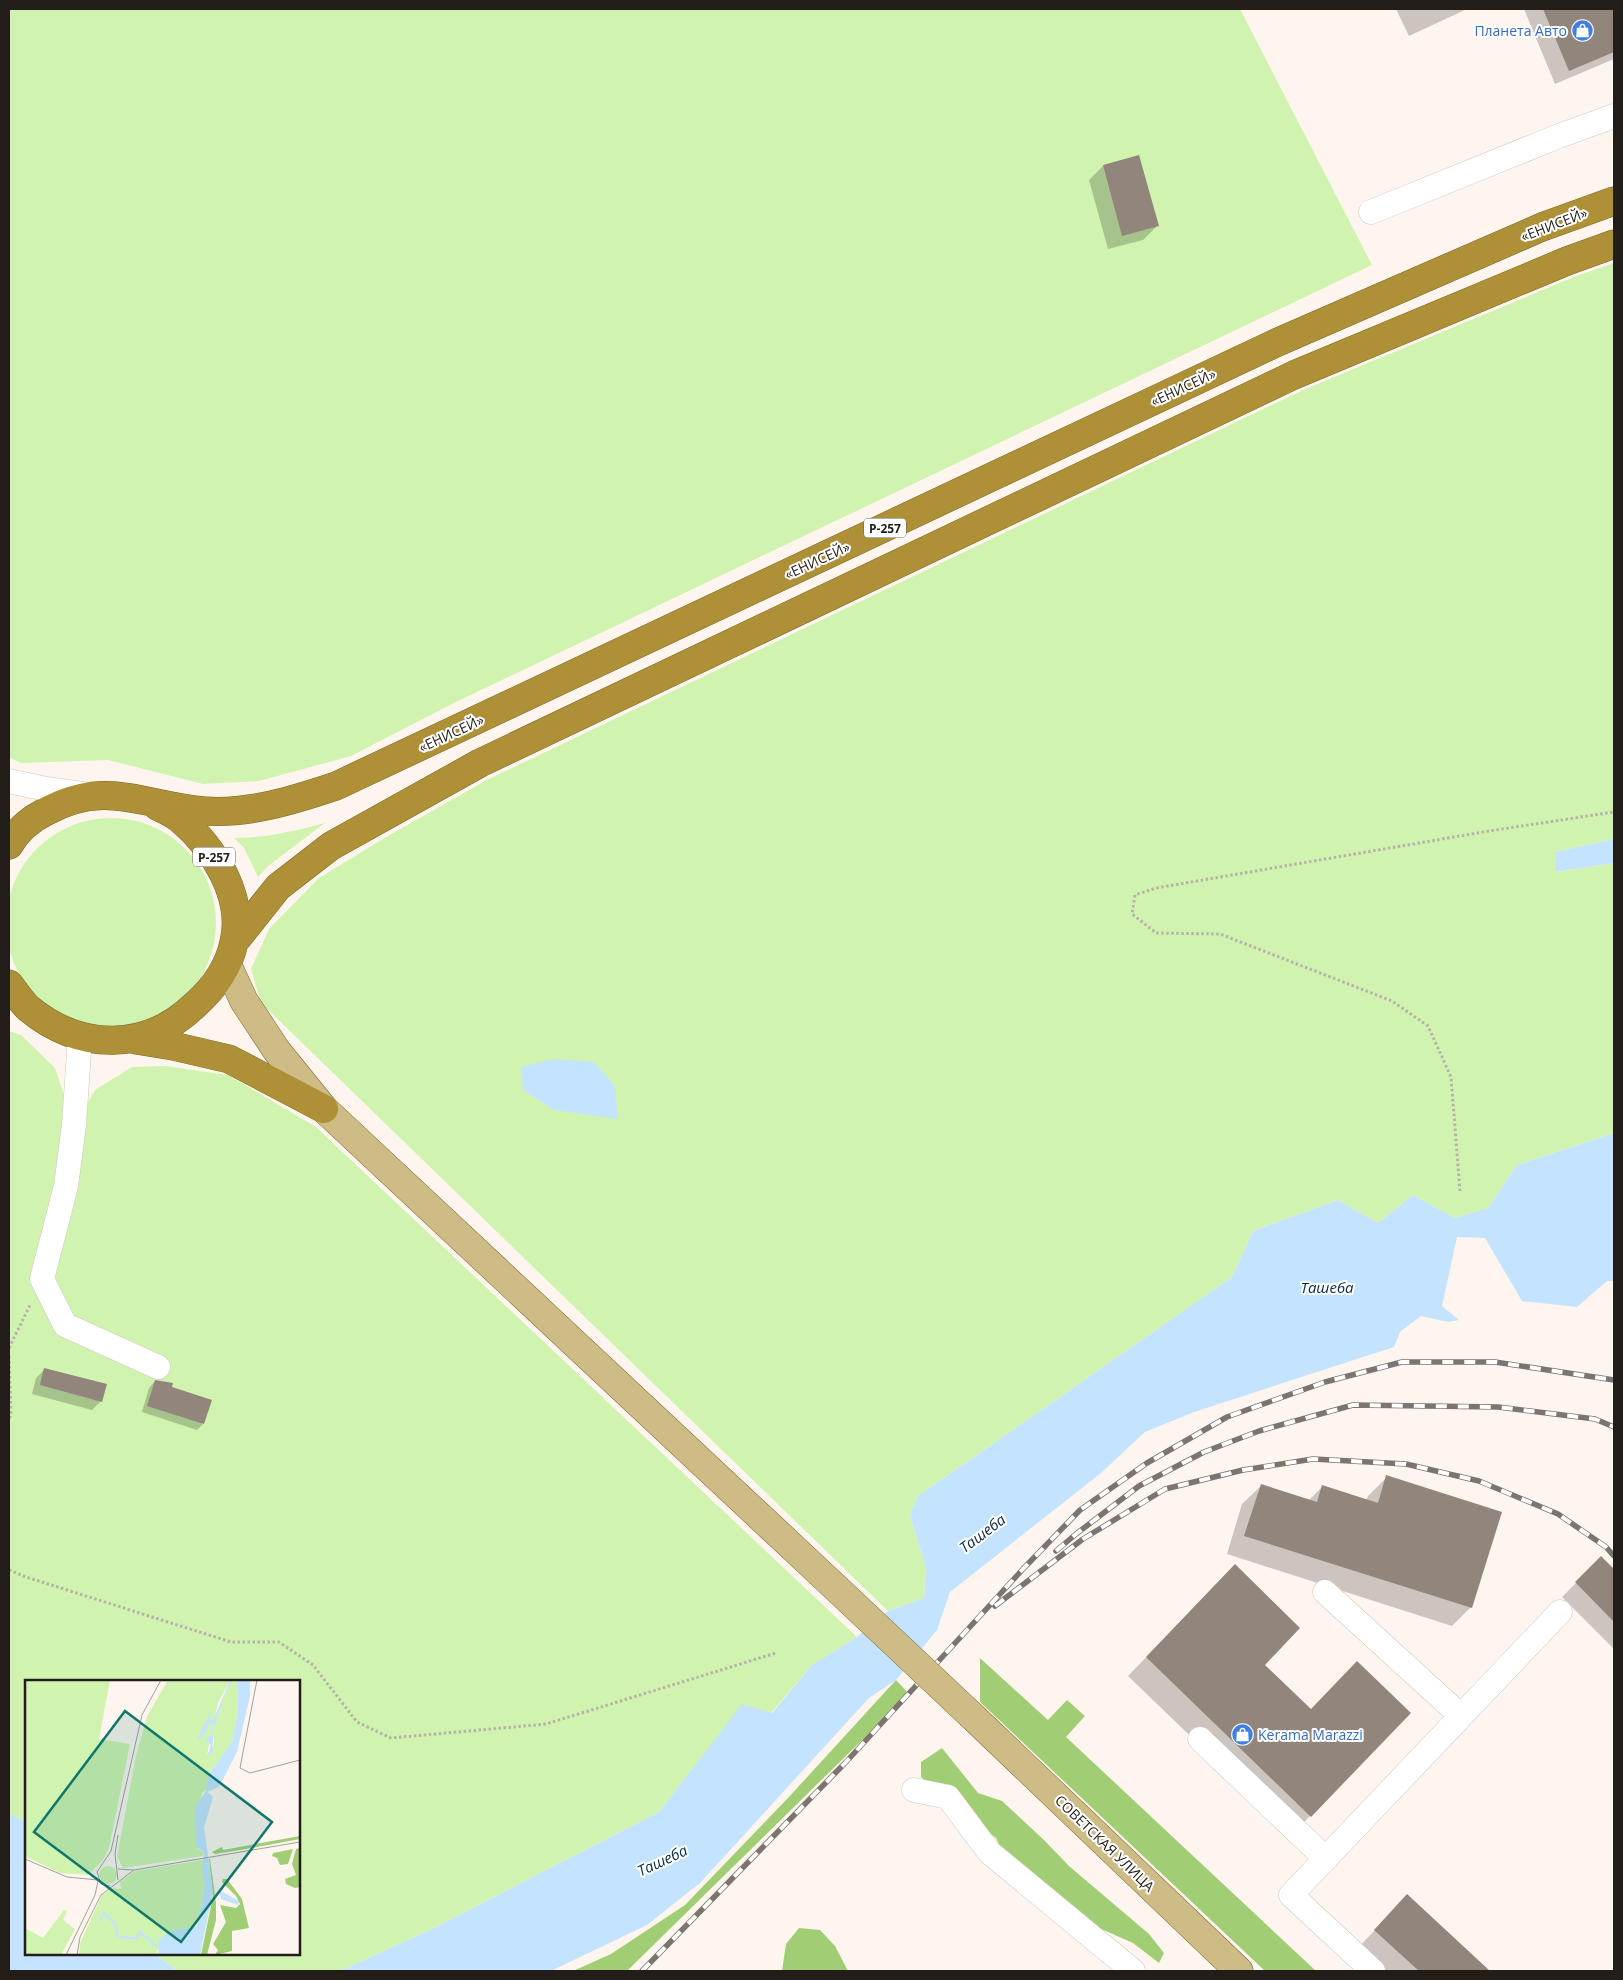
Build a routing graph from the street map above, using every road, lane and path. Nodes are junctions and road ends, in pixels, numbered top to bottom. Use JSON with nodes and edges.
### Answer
{"nodes":[{"id":1,"x":1614,"y":116,"type":"edge"},
{"id":2,"x":1614,"y":201,"type":"edge"},
{"id":3,"x":1371,"y":212,"type":"dead end"},
{"id":4,"x":1614,"y":244,"type":"edge"},
{"id":5,"x":9,"y":781,"type":"edge"},
{"id":6,"x":92,"y":795,"type":"junction"},
{"id":7,"x":147,"y":801,"type":"junction"},
{"id":8,"x":1614,"y":812,"type":"edge"},
{"id":9,"x":9,"y":845,"type":"edge"},
{"id":10,"x":231,"y":953,"type":"junction"},
{"id":11,"x":9,"y":984,"type":"edge"},
{"id":12,"x":18,"y":1005,"type":"edge"},
{"id":13,"x":80,"y":1037,"type":"junction"},
{"id":14,"x":135,"y":1040,"type":"junction"},
{"id":15,"x":324,"y":1109,"type":"junction"},
{"id":16,"x":1460,"y":1191,"type":"dead end"},
{"id":17,"x":42,"y":1279,"type":"junction"},
{"id":18,"x":9,"y":1348,"type":"edge"},
{"id":19,"x":9,"y":1356,"type":"edge"},
{"id":20,"x":158,"y":1367,"type":"dead end"},
{"id":21,"x":9,"y":1419,"type":"edge"},
{"id":22,"x":9,"y":1570,"type":"edge"},
{"id":23,"x":1325,"y":1592,"type":"dead end"},
{"id":24,"x":1560,"y":1612,"type":"dead end"},
{"id":25,"x":776,"y":1653,"type":"dead end"},
{"id":26,"x":1461,"y":1716,"type":"junction"},
{"id":27,"x":1200,"y":1739,"type":"dead end"},
{"id":28,"x":914,"y":1790,"type":"dead end"},
{"id":29,"x":1326,"y":1859,"type":"junction"},
{"id":30,"x":1133,"y":1971,"type":"edge"},
{"id":31,"x":1239,"y":1971,"type":"edge"},
{"id":32,"x":1372,"y":1971,"type":"edge"}],
"edges":[{"from":1,"to":3,"type":"street"},
{"from":2,"to":7,"type":"highway","name":"«ЕНИСЕЙ»","number":"Р-257"},
{"from":4,"to":10,"type":"highway","name":"«ЕНИСЕЙ»","number":"Р-257"},
{"from":5,"to":6,"type":"street"},
{"from":6,"to":7,"type":"highway","name":"«ЕНИСЕЙ»","number":"Р-257"},
{"from":6,"to":9,"type":"highway","name":"«ЕНИСЕЙ»","number":"Р-257"},
{"from":7,"to":10,"type":"highway","name":"«ЕНИСЕЙ»","number":"Р-257"},
{"from":8,"to":16,"type":"path"},
{"from":10,"to":14,"type":"highway","name":"«ЕНИСЕЙ»","number":"Р-257"},
{"from":10,"to":15,"type":"main road","name":"СОВЕТСКАЯ УЛИЦА"},
{"from":11,"to":12,"type":"highway","name":"«ЕНИСЕЙ»","number":"Р-257"},
{"from":12,"to":13,"type":"highway","name":"«ЕНИСЕЙ»","number":"Р-257"},
{"from":13,"to":14,"type":"highway","name":"«ЕНИСЕЙ»","number":"Р-257"},
{"from":13,"to":17,"type":"street"},
{"from":14,"to":15,"type":"highway"},
{"from":15,"to":31,"type":"main road","name":"СОВЕТСКАЯ УЛИЦА","bridge":true},
{"from":17,"to":18,"type":"path"},
{"from":17,"to":20,"type":"street"},
{"from":19,"to":21,"type":"path"},
{"from":22,"to":25,"type":"path"},
{"from":23,"to":26,"type":"street"},
{"from":24,"to":26,"type":"street"},
{"from":26,"to":29,"type":"street"},
{"from":27,"to":29,"type":"street"},
{"from":28,"to":30,"type":"street"},
{"from":29,"to":32,"type":"street"}]}
